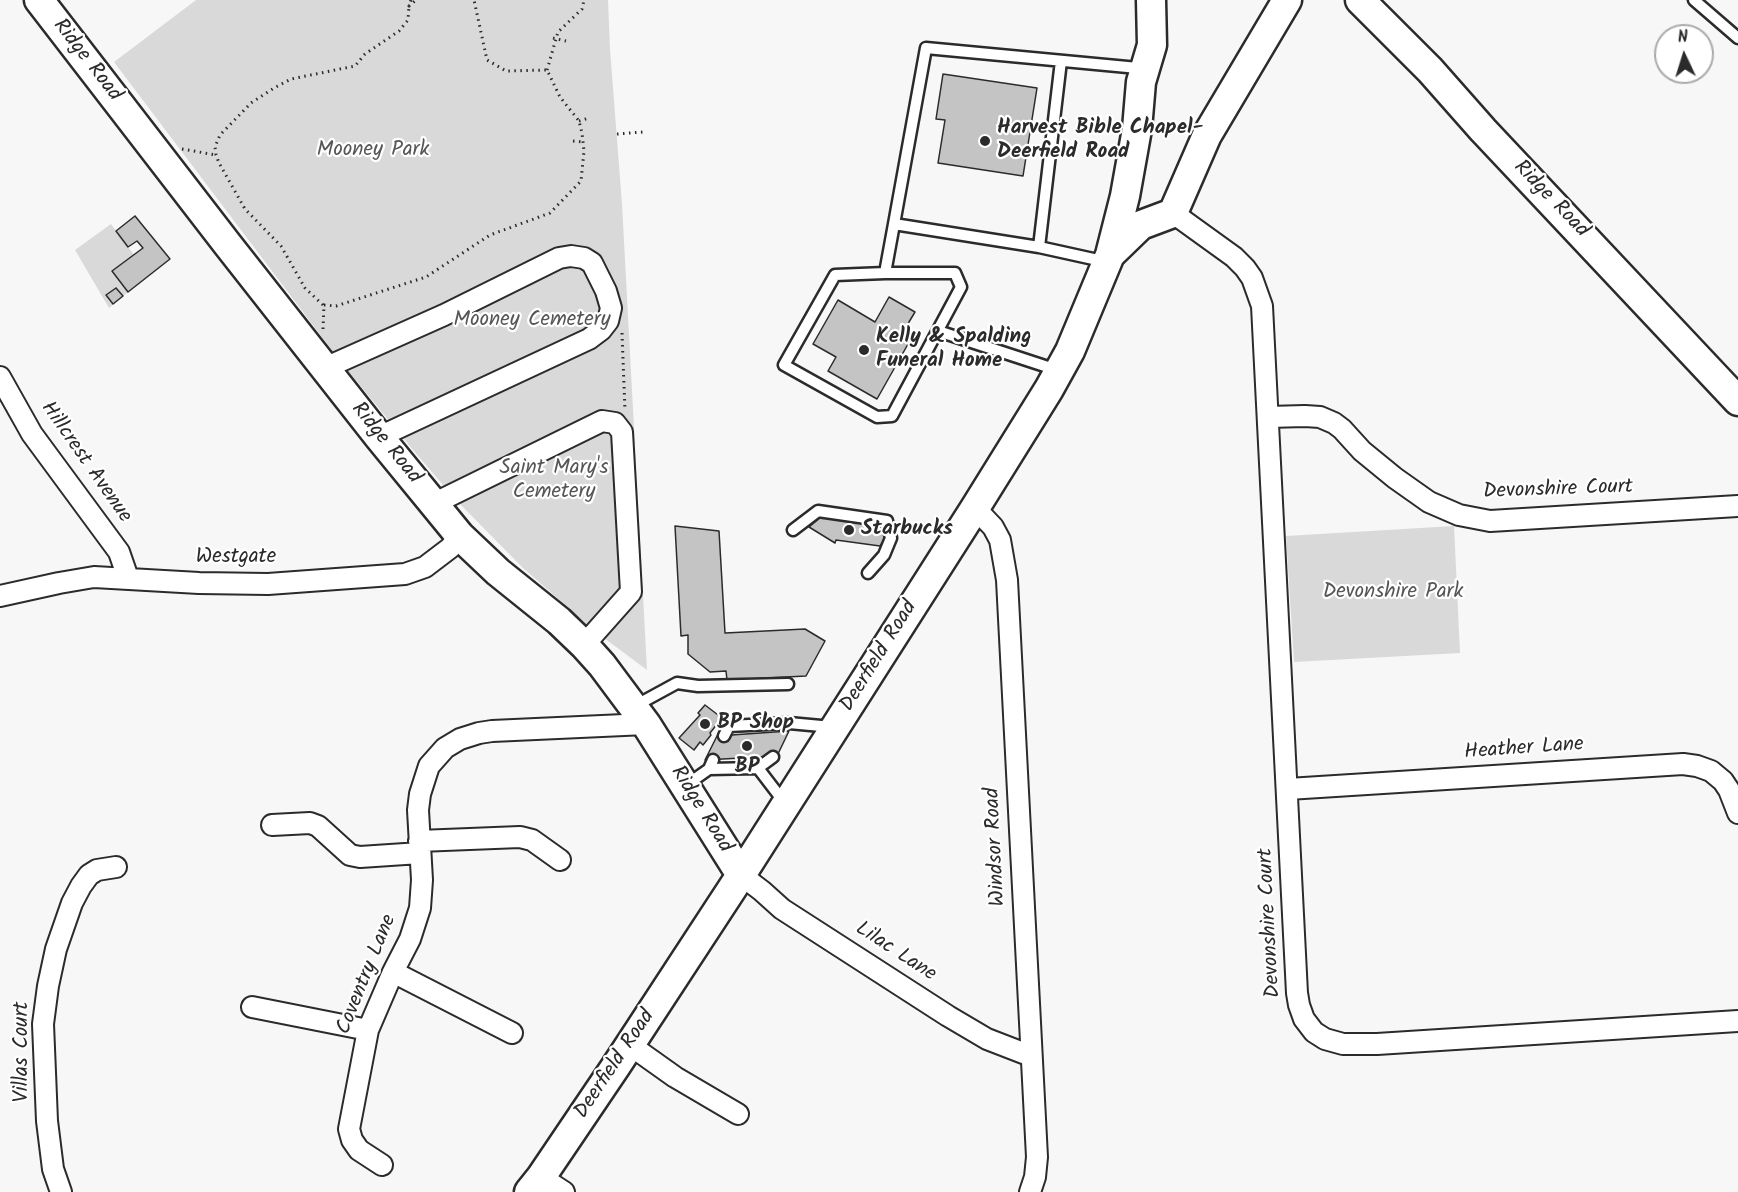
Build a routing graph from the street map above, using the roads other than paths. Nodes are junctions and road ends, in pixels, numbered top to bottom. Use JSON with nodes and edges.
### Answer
{"nodes":[{"id":1,"x":39,"y":0,"type":"edge"},
{"id":2,"x":1131,"y":0,"type":"edge"},
{"id":3,"x":1151,"y":0,"type":"edge"},
{"id":4,"x":1287,"y":0,"type":"edge"},
{"id":5,"x":1360,"y":0,"type":"edge"},
{"id":6,"x":1694,"y":0,"type":"edge"},
{"id":7,"x":1738,"y":38,"type":"edge"},
{"id":8,"x":1061,"y":61,"type":"junction"},
{"id":9,"x":1139,"y":75,"type":"junction"},
{"id":10,"x":1173,"y":213,"type":"junction"},
{"id":11,"x":894,"y":224,"type":"junction"},
{"id":12,"x":1039,"y":247,"type":"junction"},
{"id":13,"x":1108,"y":258,"type":"junction"},
{"id":14,"x":885,"y":273,"type":"junction"},
{"id":15,"x":938,"y":331,"type":"junction"},
{"id":16,"x":332,"y":364,"type":"junction"},
{"id":17,"x":1059,"y":371,"type":"junction"},
{"id":18,"x":0,"y":377,"type":"edge"},
{"id":19,"x":1738,"y":401,"type":"edge"},
{"id":20,"x":1268,"y":417,"type":"junction"},
{"id":21,"x":379,"y":437,"type":"junction"},
{"id":22,"x":433,"y":504,"type":"junction"},
{"id":23,"x":1738,"y":506,"type":"edge"},
{"id":24,"x":975,"y":508,"type":"junction"},
{"id":25,"x":793,"y":530,"type":"dead end"},
{"id":26,"x":460,"y":536,"type":"junction"},
{"id":27,"x":868,"y":573,"type":"dead end"},
{"id":28,"x":128,"y":578,"type":"junction"},
{"id":29,"x":0,"y":596,"type":"edge"},
{"id":30,"x":584,"y":645,"type":"junction"},
{"id":31,"x":788,"y":684,"type":"dead end"},
{"id":32,"x":640,"y":716,"type":"junction"},
{"id":33,"x":749,"y":725,"type":"junction"},
{"id":34,"x":836,"y":728,"type":"junction"},
{"id":35,"x":743,"y":735,"type":"dead end"},
{"id":36,"x":724,"y":736,"type":"dead end"},
{"id":37,"x":773,"y":757,"type":"dead end"},
{"id":38,"x":752,"y":764,"type":"junction"},
{"id":39,"x":685,"y":787,"type":"junction"},
{"id":40,"x":1288,"y":789,"type":"junction"},
{"id":41,"x":786,"y":805,"type":"junction"},
{"id":42,"x":1738,"y":813,"type":"edge"},
{"id":43,"x":272,"y":825,"type":"dead end"},
{"id":44,"x":420,"y":847,"type":"junction"},
{"id":45,"x":560,"y":860,"type":"dead end"},
{"id":46,"x":116,"y":867,"type":"dead end"},
{"id":47,"x":741,"y":875,"type":"junction"},
{"id":48,"x":393,"y":972,"type":"junction"},
{"id":49,"x":252,"y":1007,"type":"dead end"},
{"id":50,"x":1738,"y":1021,"type":"edge"},
{"id":51,"x":368,"y":1030,"type":"junction"},
{"id":52,"x":512,"y":1032,"type":"dead end"},
{"id":53,"x":630,"y":1045,"type":"junction"},
{"id":54,"x":1031,"y":1056,"type":"junction"},
{"id":55,"x":738,"y":1114,"type":"dead end"},
{"id":56,"x":382,"y":1165,"type":"dead end"},
{"id":57,"x":545,"y":1187,"type":"edge"},
{"id":58,"x":61,"y":1192,"type":"edge"},
{"id":59,"x":1030,"y":1192,"type":"edge"}],
"edges":[{"from":1,"to":16,"type":"street","name":"Ridge Road"},
{"from":2,"to":9,"type":"street","name":"Deerfield Road"},
{"from":3,"to":9,"type":"street","name":"Deerfield Road"},
{"from":4,"to":10,"type":"street"},
{"from":5,"to":19,"type":"street","name":"Ridge Road"},
{"from":6,"to":7,"type":"lane"},
{"from":8,"to":9,"type":"lane"},
{"from":8,"to":11,"type":"lane"},
{"from":8,"to":12,"type":"lane"},
{"from":9,"to":13,"type":"street","name":"Deerfield Road"},
{"from":10,"to":13,"type":"street"},
{"from":10,"to":20,"type":"street","name":"Devonshire Court"},
{"from":11,"to":12,"type":"lane"},
{"from":11,"to":14,"type":"lane"},
{"from":12,"to":13,"type":"lane"},
{"from":13,"to":17,"type":"street","name":"Deerfield Road"},
{"from":14,"to":15,"type":"lane"},
{"from":14,"to":15,"type":"lane"},
{"from":15,"to":17,"type":"lane"},
{"from":16,"to":21,"type":"street","name":"Ridge Road"},
{"from":16,"to":21,"type":"street"},
{"from":17,"to":24,"type":"street","name":"Deerfield Road"},
{"from":18,"to":28,"type":"street","name":"Hillcrest Avenue"},
{"from":20,"to":23,"type":"street","name":"Devonshire Court"},
{"from":20,"to":40,"type":"street","name":"Devonshire Court"},
{"from":21,"to":22,"type":"street","name":"Ridge Road"},
{"from":22,"to":26,"type":"street","name":"Ridge Road"},
{"from":22,"to":30,"type":"street"},
{"from":24,"to":34,"type":"street","name":"Deerfield Road"},
{"from":24,"to":54,"type":"street","name":"Windsor Road"},
{"from":25,"to":27,"type":"lane"},
{"from":26,"to":28,"type":"street","name":"Westgate"},
{"from":26,"to":30,"type":"street","name":"Ridge Road"},
{"from":28,"to":29,"type":"street","name":"Westgate"},
{"from":30,"to":32,"type":"street","name":"Ridge Road"},
{"from":31,"to":32,"type":"lane"},
{"from":32,"to":39,"type":"street","name":"Ridge Road"},
{"from":32,"to":44,"type":"street","name":"Coventry Lane"},
{"from":33,"to":34,"type":"lane"},
{"from":33,"to":35,"type":"lane"},
{"from":33,"to":36,"type":"lane"},
{"from":34,"to":41,"type":"street","name":"Deerfield Road"},
{"from":37,"to":38,"type":"lane"},
{"from":38,"to":39,"type":"lane"},
{"from":38,"to":41,"type":"lane"},
{"from":39,"to":47,"type":"street","name":"Ridge Road"},
{"from":40,"to":42,"type":"street","name":"Heather Lane"},
{"from":40,"to":50,"type":"street","name":"Devonshire Court"},
{"from":41,"to":47,"type":"street","name":"Deerfield Road"},
{"from":43,"to":44,"type":"street"},
{"from":44,"to":45,"type":"street"},
{"from":44,"to":48,"type":"street","name":"Coventry Lane"},
{"from":46,"to":58,"type":"street","name":"Villas Court"},
{"from":47,"to":53,"type":"street","name":"Deerfield Road"},
{"from":47,"to":54,"type":"street","name":"Lilac Lane"},
{"from":48,"to":51,"type":"street","name":"Coventry Lane"},
{"from":48,"to":52,"type":"street"},
{"from":49,"to":51,"type":"street"},
{"from":51,"to":56,"type":"street","name":"Coventry Lane"},
{"from":53,"to":55,"type":"street"},
{"from":53,"to":57,"type":"street","name":"Deerfield Road"},
{"from":54,"to":59,"type":"street","name":"Windsor Road"}]}
